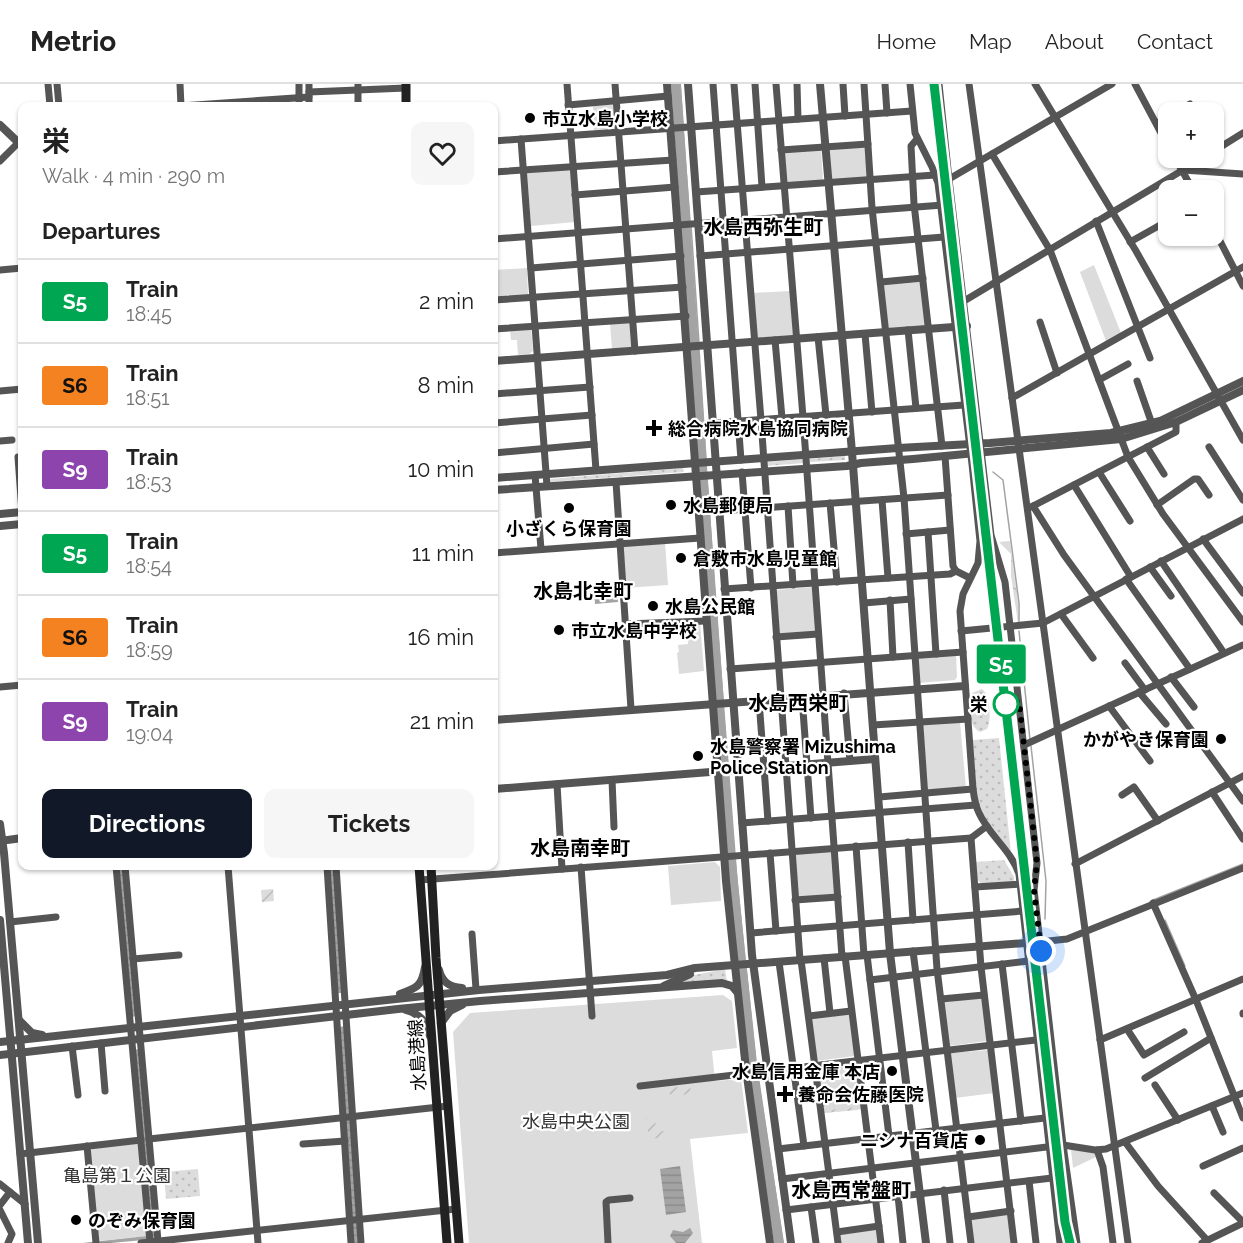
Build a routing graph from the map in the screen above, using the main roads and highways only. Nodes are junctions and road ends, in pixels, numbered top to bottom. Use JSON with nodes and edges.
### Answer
{"nodes":[{"id":1,"x":406,"y":86,"type":"edge"},
{"id":2,"x":406,"y":102,"type":"edge"},
{"id":3,"x":419,"y":870,"type":"edge"},
{"id":4,"x":431,"y":870,"type":"edge"},
{"id":5,"x":431,"y":958,"type":"junction"},
{"id":6,"x":435,"y":1005,"type":"junction"},
{"id":7,"x":447,"y":1243,"type":"edge"},
{"id":8,"x":459,"y":1243,"type":"edge"}],
"edges":[{"from":1,"to":2,"type":"main road"},
{"from":3,"to":5,"type":"main road","name":"水島港線"},
{"from":4,"to":5,"type":"main road","name":"水島港線"},
{"from":5,"to":6,"type":"main road","name":"水島港線"},
{"from":6,"to":7,"type":"main road","name":"水島港線"},
{"from":6,"to":8,"type":"main road","name":"水島港線"}]}
